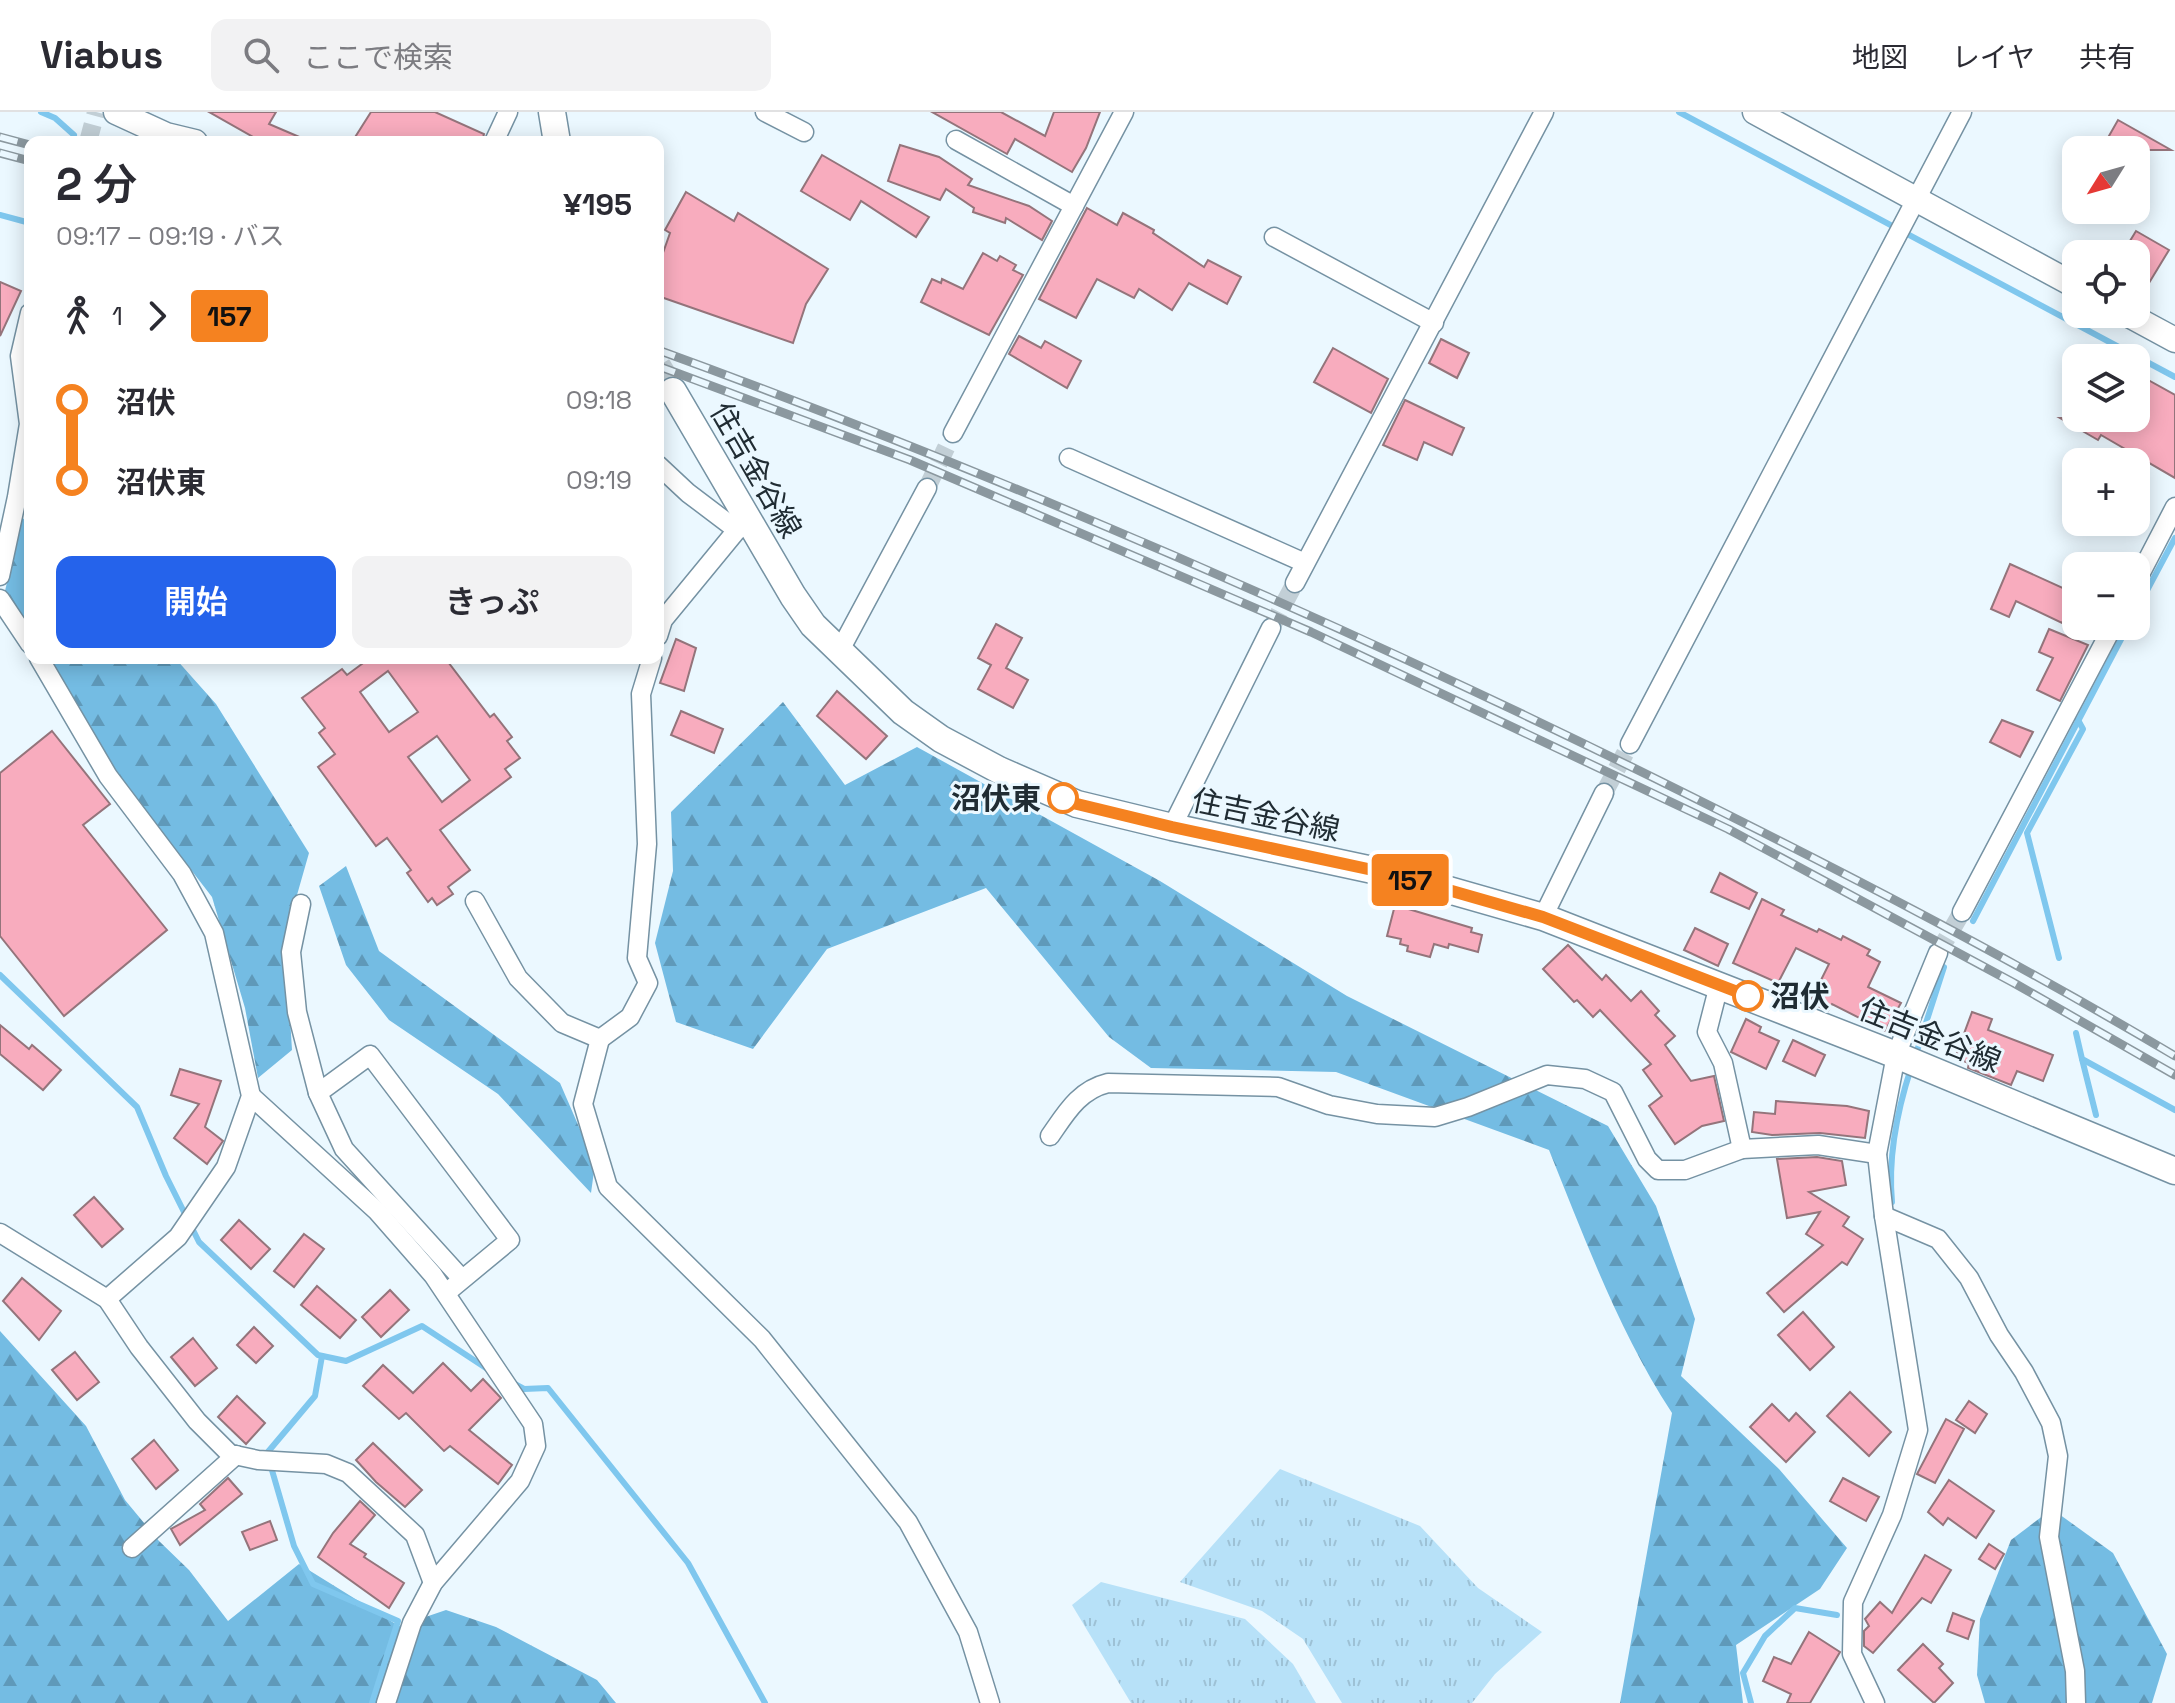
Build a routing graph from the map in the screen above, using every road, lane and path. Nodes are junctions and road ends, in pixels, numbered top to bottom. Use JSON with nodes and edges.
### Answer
{"nodes":[{"id":1,"x":116,"y":112,"type":"edge"},
{"id":2,"x":508,"y":112,"type":"edge"},
{"id":3,"x":552,"y":112,"type":"edge"},
{"id":4,"x":765,"y":112,"type":"edge"},
{"id":5,"x":1124,"y":112,"type":"edge"},
{"id":6,"x":1544,"y":112,"type":"edge"},
{"id":7,"x":1755,"y":112,"type":"edge"},
{"id":8,"x":1962,"y":112,"type":"edge"},
{"id":9,"x":804,"y":132,"type":"dead end"},
{"id":10,"x":170,"y":136,"type":"edge"},
{"id":11,"x":497,"y":136,"type":"edge"},
{"id":12,"x":556,"y":136,"type":"edge"},
{"id":13,"x":956,"y":140,"type":"dead end"},
{"id":14,"x":1916,"y":197,"type":"junction"},
{"id":15,"x":1074,"y":206,"type":"junction"},
{"id":16,"x":1274,"y":237,"type":"dead end"},
{"id":17,"x":2062,"y":278,"type":"edge"},
{"id":18,"x":1434,"y":323,"type":"junction"},
{"id":19,"x":2150,"y":326,"type":"edge"},
{"id":20,"x":2175,"y":340,"type":"edge"},
{"id":21,"x":24,"y":341,"type":"edge"},
{"id":22,"x":24,"y":386,"type":"edge"},
{"id":23,"x":673,"y":391,"type":"tunnel mouth"},
{"id":24,"x":953,"y":433,"type":"tunnel mouth"},
{"id":25,"x":24,"y":454,"type":"edge"},
{"id":26,"x":1069,"y":458,"type":"dead end"},
{"id":27,"x":664,"y":471,"type":"edge"},
{"id":28,"x":927,"y":488,"type":"tunnel mouth"},
{"id":29,"x":2175,"y":507,"type":"edge"},
{"id":30,"x":743,"y":526,"type":"junction"},
{"id":31,"x":2150,"y":555,"type":"edge"},
{"id":32,"x":1305,"y":563,"type":"junction"},
{"id":33,"x":0,"y":576,"type":"edge"},
{"id":34,"x":1295,"y":583,"type":"tunnel mouth"},
{"id":35,"x":0,"y":599,"type":"edge"},
{"id":36,"x":664,"y":619,"type":"edge"},
{"id":37,"x":1271,"y":628,"type":"tunnel mouth"},
{"id":38,"x":24,"y":635,"type":"edge"},
{"id":39,"x":2106,"y":640,"type":"edge"},
{"id":40,"x":839,"y":652,"type":"junction"},
{"id":41,"x":43,"y":664,"type":"edge"},
{"id":42,"x":650,"y":664,"type":"edge"},
{"id":43,"x":1630,"y":744,"type":"tunnel mouth"},
{"id":44,"x":1604,"y":793,"type":"tunnel mouth"},
{"id":45,"x":1172,"y":827,"type":"junction"},
{"id":46,"x":475,"y":901,"type":"dead end"},
{"id":47,"x":301,"y":904,"type":"dead end"},
{"id":48,"x":1962,"y":912,"type":"tunnel mouth"},
{"id":49,"x":1543,"y":917,"type":"junction"},
{"id":50,"x":1938,"y":953,"type":"tunnel mouth"},
{"id":51,"x":1719,"y":985,"type":"junction"},
{"id":52,"x":600,"y":1039,"type":"junction"},
{"id":53,"x":1896,"y":1055,"type":"junction"},
{"id":54,"x":318,"y":1093,"type":"junction"},
{"id":55,"x":251,"y":1096,"type":"junction"},
{"id":56,"x":1050,"y":1136,"type":"dead end"},
{"id":57,"x":1742,"y":1149,"type":"junction"},
{"id":58,"x":1877,"y":1154,"type":"junction"},
{"id":59,"x":2175,"y":1171,"type":"edge"},
{"id":60,"x":1884,"y":1216,"type":"junction"},
{"id":61,"x":0,"y":1233,"type":"edge"},
{"id":62,"x":462,"y":1279,"type":"junction"},
{"id":63,"x":446,"y":1293,"type":"junction"},
{"id":64,"x":107,"y":1299,"type":"junction"},
{"id":65,"x":236,"y":1455,"type":"junction"},
{"id":66,"x":132,"y":1548,"type":"dead end"},
{"id":67,"x":433,"y":1583,"type":"junction"},
{"id":68,"x":386,"y":1703,"type":"edge"},
{"id":69,"x":990,"y":1703,"type":"edge"},
{"id":70,"x":1875,"y":1703,"type":"edge"},
{"id":71,"x":2076,"y":1703,"type":"edge"}],
"edges":[{"from":1,"to":10,"type":"street"},
{"from":2,"to":11,"type":"street"},
{"from":3,"to":12,"type":"main road"},
{"from":4,"to":9,"type":"street"},
{"from":5,"to":15,"type":"street"},
{"from":6,"to":18,"type":"street"},
{"from":7,"to":14,"type":"street"},
{"from":8,"to":14,"type":"street"},
{"from":13,"to":15,"type":"street"},
{"from":14,"to":17,"type":"street"},
{"from":14,"to":43,"type":"street"},
{"from":15,"to":24,"type":"street"},
{"from":16,"to":18,"type":"street"},
{"from":18,"to":32,"type":"street"},
{"from":19,"to":20,"type":"street"},
{"from":21,"to":22,"type":"street"},
{"from":23,"to":30,"type":"main road","name":"住吉金谷線"},
{"from":25,"to":33,"type":"street"},
{"from":26,"to":32,"type":"street"},
{"from":27,"to":30,"type":"street"},
{"from":28,"to":40,"type":"street"},
{"from":29,"to":31,"type":"street"},
{"from":30,"to":36,"type":"street"},
{"from":30,"to":40,"type":"main road","name":"住吉金谷線"},
{"from":32,"to":34,"type":"street"},
{"from":35,"to":38,"type":"street"},
{"from":37,"to":45,"type":"street"},
{"from":39,"to":48,"type":"street"},
{"from":40,"to":45,"type":"main road","name":"住吉金谷線"},
{"from":41,"to":55,"type":"street"},
{"from":42,"to":52,"type":"street"},
{"from":44,"to":49,"type":"street"},
{"from":45,"to":49,"type":"main road","name":"住吉金谷線"},
{"from":46,"to":52,"type":"street"},
{"from":47,"to":54,"type":"street"},
{"from":49,"to":51,"type":"main road","name":"住吉金谷線"},
{"from":50,"to":53,"type":"street"},
{"from":51,"to":53,"type":"main road","name":"住吉金谷線"},
{"from":51,"to":57,"type":"street"},
{"from":52,"to":69,"type":"street"},
{"from":53,"to":58,"type":"street"},
{"from":53,"to":59,"type":"main road","name":"住吉金谷線"},
{"from":54,"to":62,"type":"street"},
{"from":54,"to":62,"type":"street"},
{"from":55,"to":63,"type":"street"},
{"from":55,"to":64,"type":"street"},
{"from":56,"to":57,"type":"street"},
{"from":57,"to":58,"type":"street"},
{"from":58,"to":60,"type":"street"},
{"from":60,"to":70,"type":"street"},
{"from":60,"to":71,"type":"street"},
{"from":61,"to":64,"type":"street"},
{"from":62,"to":63,"type":"street"},
{"from":63,"to":67,"type":"street"},
{"from":64,"to":65,"type":"street"},
{"from":65,"to":66,"type":"street"},
{"from":65,"to":67,"type":"street"},
{"from":67,"to":68,"type":"street"}]}
